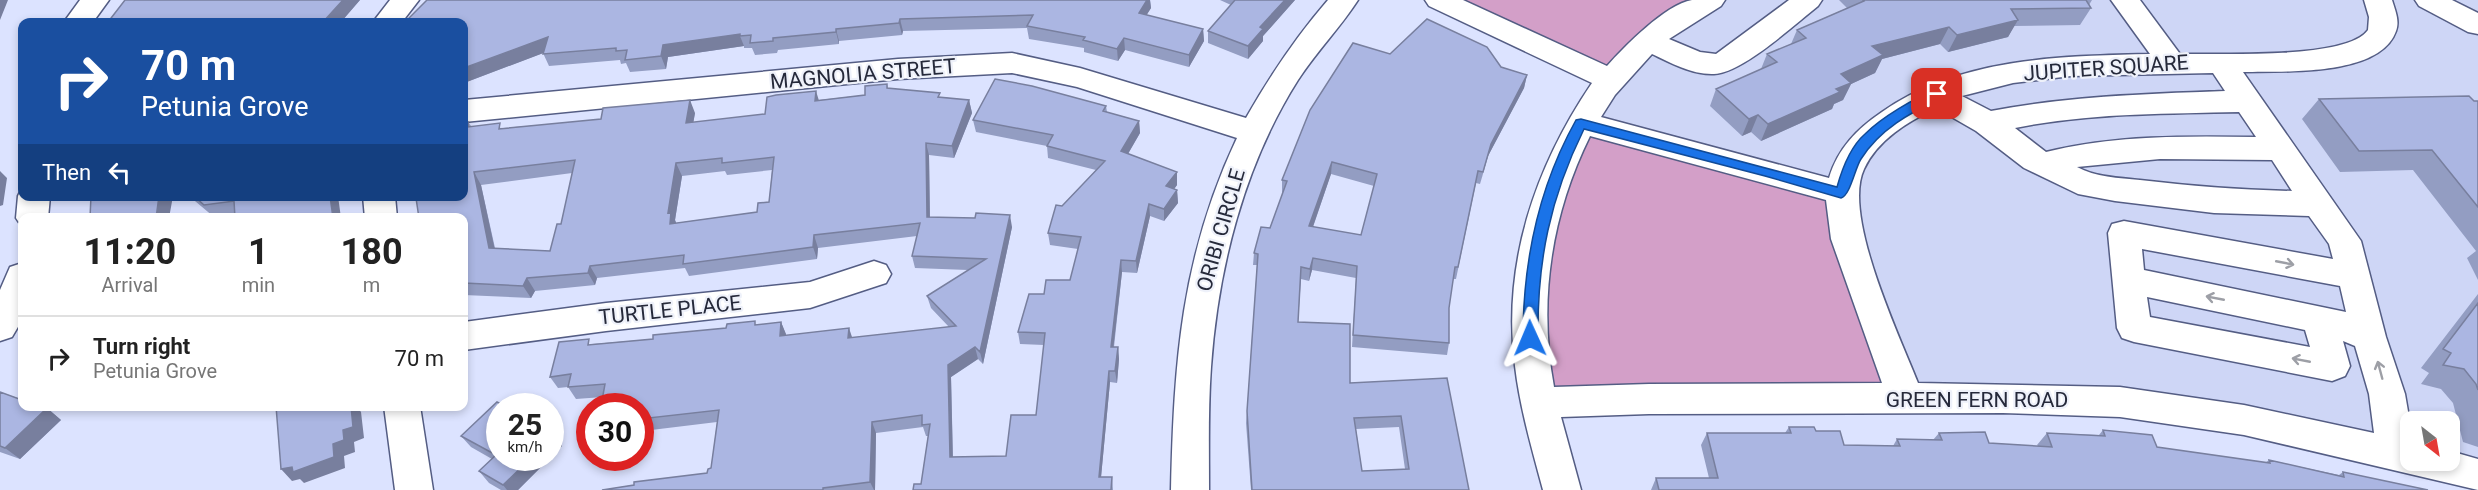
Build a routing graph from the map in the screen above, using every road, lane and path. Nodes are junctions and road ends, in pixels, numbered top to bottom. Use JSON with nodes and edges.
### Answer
{"nodes":[{"id":1,"x":95,"y":0,"type":"edge"},
{"id":2,"x":405,"y":0,"type":"edge"},
{"id":3,"x":1344,"y":0,"type":"edge"},
{"id":4,"x":1438,"y":0,"type":"edge"},
{"id":5,"x":1687,"y":0,"type":"edge"},
{"id":6,"x":1711,"y":0,"type":"edge"},
{"id":7,"x":1808,"y":0,"type":"edge"},
{"id":8,"x":2125,"y":0,"type":"edge"},
{"id":9,"x":2378,"y":0,"type":"edge"},
{"id":10,"x":2429,"y":0,"type":"edge"},
{"id":11,"x":81,"y":18,"type":"edge"},
{"id":12,"x":390,"y":18,"type":"edge"},
{"id":13,"x":2478,"y":25,"type":"edge"},
{"id":14,"x":1657,"y":34,"type":"junction"},
{"id":15,"x":2171,"y":62,"type":"junction"},
{"id":16,"x":2221,"y":62,"type":"junction"},
{"id":17,"x":1611,"y":80,"type":"junction"},
{"id":18,"x":1937,"y":94,"type":"junction"},
{"id":19,"x":2248,"y":101,"type":"junction"},
{"id":20,"x":468,"y":111,"type":"edge"},
{"id":21,"x":1581,"y":123,"type":"junction"},
{"id":22,"x":1987,"y":123,"type":"junction"},
{"id":23,"x":1254,"y":132,"type":"junction"},
{"id":24,"x":2280,"y":149,"type":"junction"},
{"id":25,"x":2042,"y":164,"type":"junction"},
{"id":26,"x":1841,"y":193,"type":"junction"},
{"id":27,"x":2318,"y":204,"type":"junction"},
{"id":28,"x":874,"y":274,"type":"dead end"},
{"id":29,"x":2354,"y":276,"type":"junction"},
{"id":30,"x":2128,"y":280,"type":"junction"},
{"id":31,"x":18,"y":287,"type":"edge"},
{"id":32,"x":2320,"y":319,"type":"junction"},
{"id":33,"x":0,"y":327,"type":"edge"},
{"id":34,"x":468,"y":335,"type":"edge"},
{"id":35,"x":2369,"y":337,"type":"junction"},
{"id":36,"x":1906,"y":400,"type":"junction"},
{"id":37,"x":1538,"y":402,"type":"junction"},
{"id":38,"x":403,"y":411,"type":"edge"},
{"id":39,"x":2400,"y":433,"type":"edge"},
{"id":40,"x":2400,"y":448,"type":"edge"},
{"id":41,"x":2460,"y":469,"type":"edge"},
{"id":42,"x":2478,"y":476,"type":"edge"},
{"id":43,"x":414,"y":490,"type":"edge"},
{"id":44,"x":1191,"y":490,"type":"edge"},
{"id":45,"x":1562,"y":490,"type":"edge"}],
"edges":[{"from":1,"to":11,"type":"street"},
{"from":2,"to":12,"type":"street"},
{"from":3,"to":23,"type":"street","name":"ORIBI CIRCLE"},
{"from":4,"to":17,"type":"street"},
{"from":5,"to":14,"type":"street"},
{"from":6,"to":14,"type":"street"},
{"from":7,"to":14,"type":"street"},
{"from":8,"to":15,"type":"street"},
{"from":9,"to":16,"type":"street","name":"JUPITER SQUARE"},
{"from":10,"to":13,"type":"street"},
{"from":14,"to":17,"type":"street"},
{"from":15,"to":16,"type":"street","name":"JUPITER SQUARE"},
{"from":15,"to":18,"type":"street","name":"JUPITER SQUARE"},
{"from":16,"to":19,"type":"street"},
{"from":17,"to":21,"type":"street"},
{"from":18,"to":22,"type":"street"},
{"from":18,"to":26,"type":"street","name":"JUPITER SQUARE"},
{"from":19,"to":22,"type":"street"},
{"from":19,"to":24,"type":"street"},
{"from":20,"to":23,"type":"street","name":"MAGNOLIA STREET"},
{"from":21,"to":26,"type":"street"},
{"from":21,"to":37,"type":"street"},
{"from":22,"to":25,"type":"street"},
{"from":23,"to":44,"type":"street","name":"ORIBI CIRCLE"},
{"from":24,"to":25,"type":"street"},
{"from":24,"to":27,"type":"street"},
{"from":25,"to":27,"type":"street"},
{"from":26,"to":36,"type":"street","name":"JUPITER SQUARE"},
{"from":27,"to":29,"type":"street"},
{"from":28,"to":34,"type":"street","name":"TURTLE PLACE"},
{"from":30,"to":29,"type":"street","one_way":true},
{"from":29,"to":35,"type":"street"},
{"from":32,"to":30,"type":"street","one_way":true},
{"from":32,"to":30,"type":"street","one_way":true},
{"from":31,"to":33,"type":"street"},
{"from":32,"to":35,"type":"street"},
{"from":39,"to":35,"type":"street","one_way":true},
{"from":36,"to":37,"type":"street","name":"GREEN FERN ROAD"},
{"from":36,"to":40,"type":"street","name":"GREEN FERN ROAD"},
{"from":37,"to":45,"type":"street"},
{"from":38,"to":43,"type":"street"},
{"from":41,"to":42,"type":"street","name":"GREEN FERN ROAD"}]}
